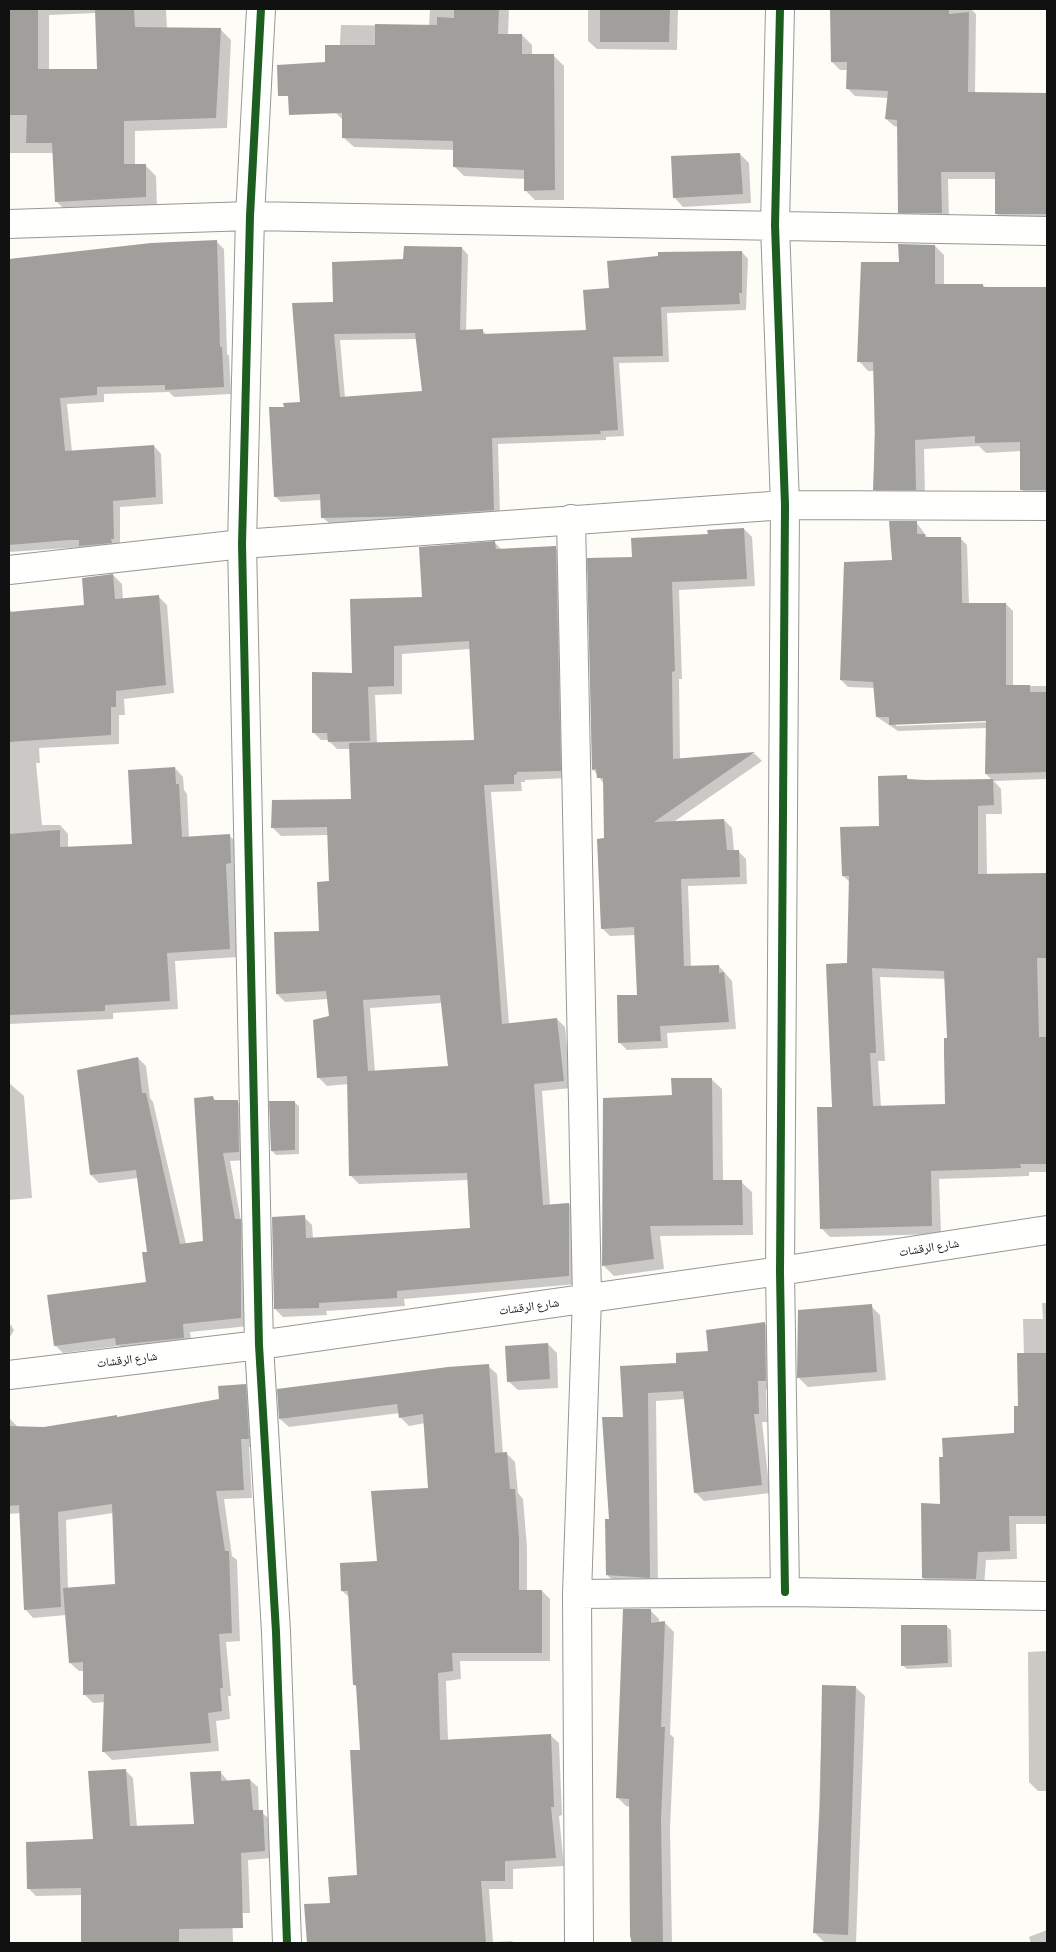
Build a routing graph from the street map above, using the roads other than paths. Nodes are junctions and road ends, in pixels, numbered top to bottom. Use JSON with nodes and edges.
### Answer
{"nodes":[{"id":1,"x":261,"y":9,"type":"edge"},
{"id":2,"x":780,"y":9,"type":"edge"},
{"id":3,"x":250,"y":216,"type":"junction"},
{"id":4,"x":9,"y":224,"type":"edge"},
{"id":5,"x":775,"y":225,"type":"junction"},
{"id":6,"x":1047,"y":231,"type":"edge"},
{"id":7,"x":785,"y":505,"type":"junction"},
{"id":8,"x":1047,"y":506,"type":"edge"},
{"id":9,"x":571,"y":520,"type":"junction"},
{"id":10,"x":242,"y":544,"type":"junction"},
{"id":11,"x":9,"y":570,"type":"edge"},
{"id":12,"x":1047,"y":1230,"type":"edge"},
{"id":13,"x":780,"y":1271,"type":"junction"},
{"id":14,"x":587,"y":1298,"type":"junction"},
{"id":15,"x":259,"y":1345,"type":"junction"},
{"id":16,"x":9,"y":1375,"type":"edge"},
{"id":17,"x":785,"y":1592,"type":"junction"},
{"id":18,"x":578,"y":1594,"type":"junction"},
{"id":19,"x":1047,"y":1596,"type":"edge"},
{"id":20,"x":287,"y":1943,"type":"edge"},
{"id":21,"x":579,"y":1943,"type":"edge"}],
"edges":[{"from":1,"to":3,"type":"street"},
{"from":2,"to":5,"type":"street"},
{"from":3,"to":4,"type":"street"},
{"from":3,"to":5,"type":"street"},
{"from":3,"to":10,"type":"street"},
{"from":5,"to":6,"type":"street"},
{"from":5,"to":7,"type":"street"},
{"from":7,"to":8,"type":"street"},
{"from":7,"to":9,"type":"street"},
{"from":7,"to":13,"type":"street"},
{"from":9,"to":10,"type":"street"},
{"from":9,"to":14,"type":"street"},
{"from":10,"to":11,"type":"street"},
{"from":10,"to":15,"type":"street"},
{"from":12,"to":13,"type":"street","name":"شارع الرقشات"},
{"from":13,"to":14,"type":"street","name":"شارع الرقشات"},
{"from":13,"to":17,"type":"street"},
{"from":14,"to":15,"type":"street","name":"شارع الرقشات"},
{"from":14,"to":18,"type":"street"},
{"from":15,"to":16,"type":"street","name":"شارع الرقشات"},
{"from":15,"to":20,"type":"street"},
{"from":17,"to":18,"type":"street"},
{"from":17,"to":19,"type":"street"},
{"from":18,"to":21,"type":"street"}]}
